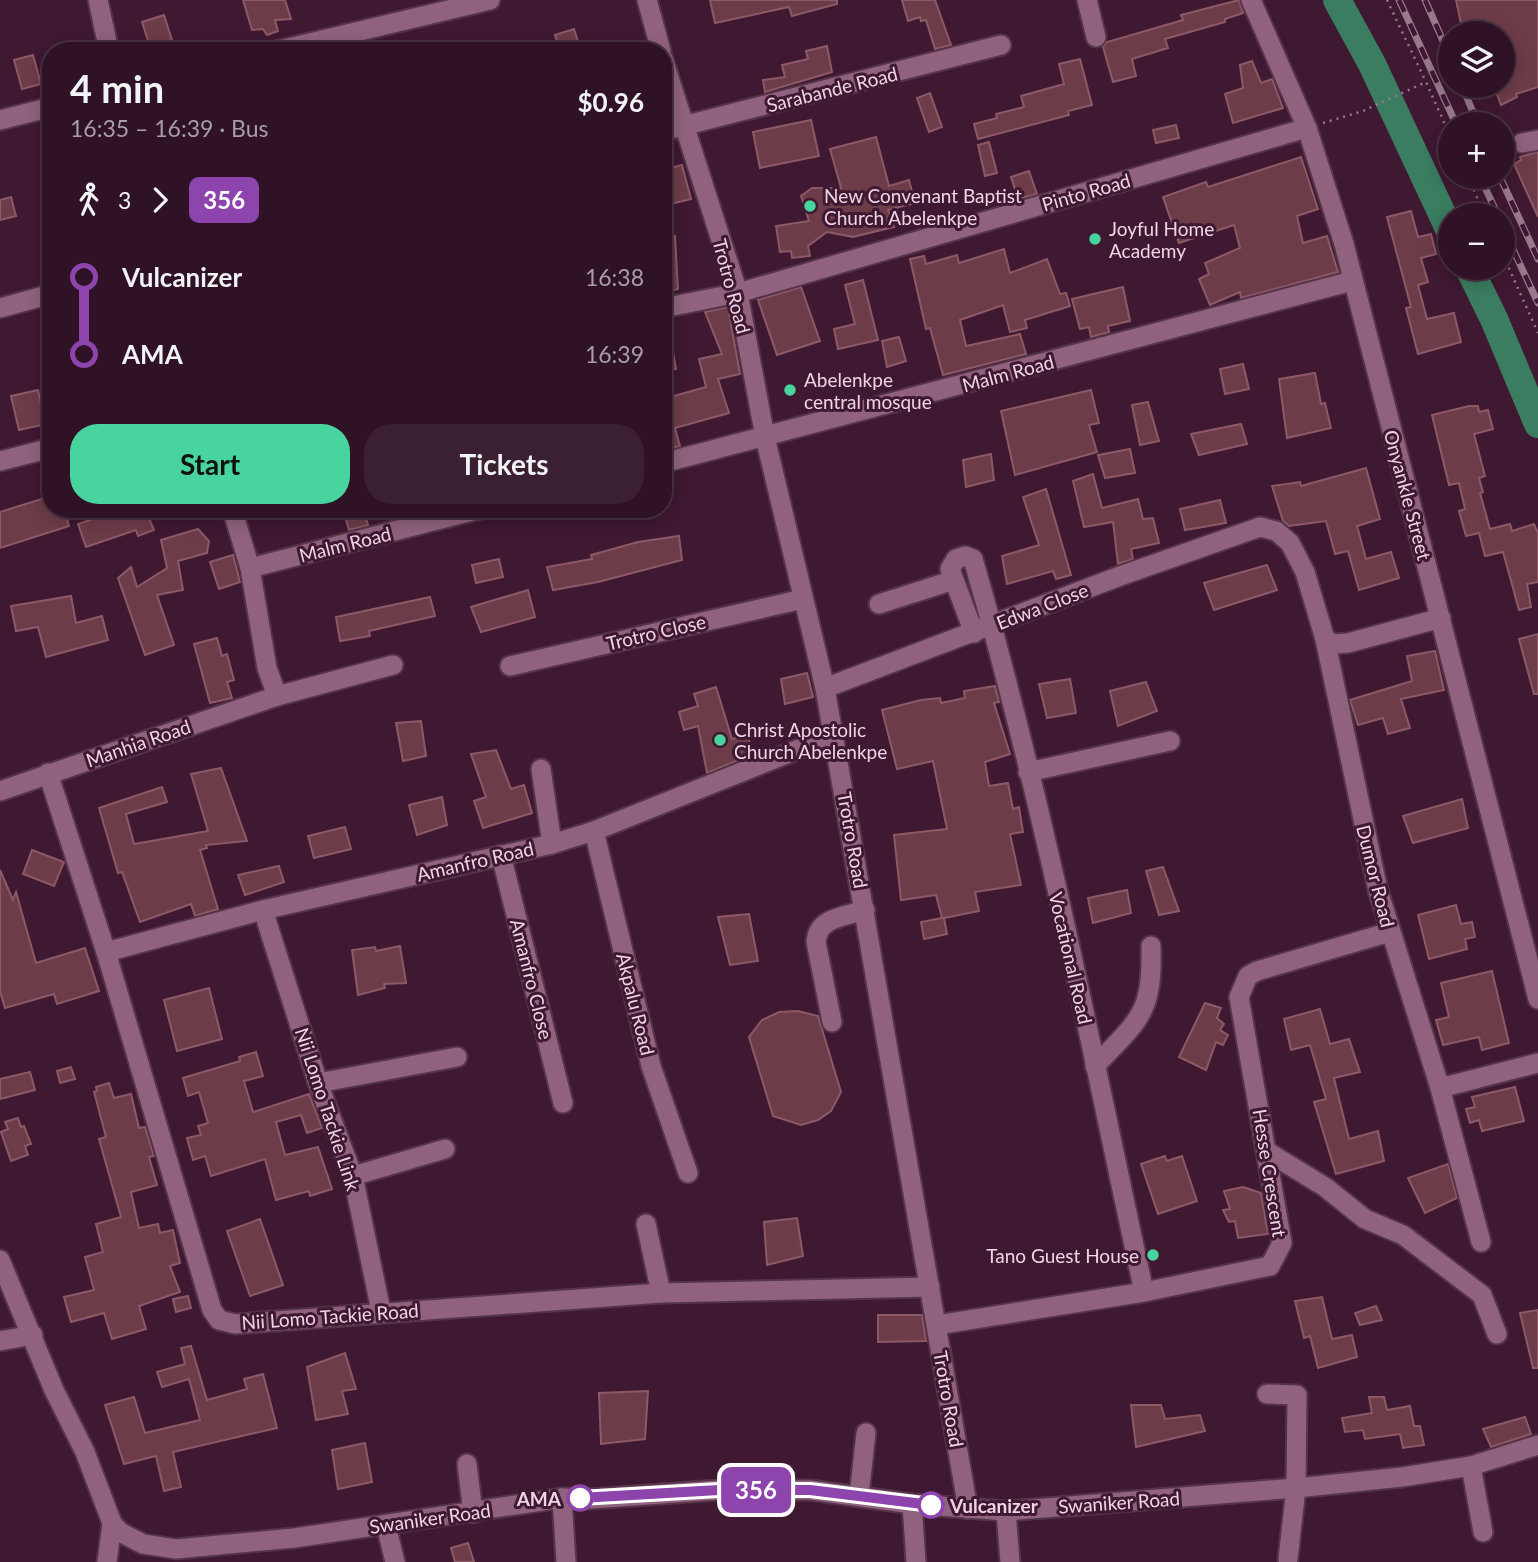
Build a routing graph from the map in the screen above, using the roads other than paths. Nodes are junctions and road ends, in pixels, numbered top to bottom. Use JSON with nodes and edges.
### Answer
{"nodes":[{"id":1,"x":98,"y":0,"type":"edge"},
{"id":2,"x":490,"y":0,"type":"edge"},
{"id":3,"x":646,"y":0,"type":"edge"},
{"id":4,"x":1087,"y":0,"type":"edge"},
{"id":5,"x":1251,"y":0,"type":"edge"},
{"id":6,"x":1096,"y":37,"type":"dead end"},
{"id":7,"x":107,"y":42,"type":"edge"},
{"id":8,"x":328,"y":42,"type":"edge"},
{"id":9,"x":658,"y":42,"type":"edge"},
{"id":10,"x":1001,"y":45,"type":"dead end"},
{"id":11,"x":42,"y":109,"type":"edge"},
{"id":12,"x":0,"y":120,"type":"edge"},
{"id":13,"x":1307,"y":128,"type":"junction"},
{"id":14,"x":673,"y":129,"type":"edge"},
{"id":15,"x":1352,"y":281,"type":"junction"},
{"id":16,"x":738,"y":293,"type":"junction"},
{"id":17,"x":42,"y":297,"type":"edge"},
{"id":18,"x":672,"y":306,"type":"edge"},
{"id":19,"x":0,"y":308,"type":"edge"},
{"id":20,"x":765,"y":437,"type":"junction"},
{"id":21,"x":42,"y":450,"type":"edge"},
{"id":22,"x":0,"y":461,"type":"edge"},
{"id":23,"x":672,"y":461,"type":"edge"},
{"id":24,"x":235,"y":518,"type":"edge"},
{"id":25,"x":445,"y":518,"type":"edge"},
{"id":26,"x":1260,"y":527,"type":"joint"},
{"id":27,"x":250,"y":568,"type":"junction"},
{"id":28,"x":954,"y":580,"type":"junction"},
{"id":29,"x":803,"y":599,"type":"junction"},
{"id":30,"x":879,"y":604,"type":"dead end"},
{"id":31,"x":1441,"y":618,"type":"junction"},
{"id":32,"x":993,"y":626,"type":"junction"},
{"id":33,"x":974,"y":633,"type":"junction"},
{"id":34,"x":1325,"y":639,"type":"junction"},
{"id":35,"x":393,"y":665,"type":"dead end"},
{"id":36,"x":510,"y":666,"type":"dead end"},
{"id":37,"x":825,"y":688,"type":"junction"},
{"id":38,"x":277,"y":695,"type":"junction"},
{"id":39,"x":834,"y":735,"type":"junction"},
{"id":40,"x":1170,"y":741,"type":"dead end"},
{"id":41,"x":541,"y":769,"type":"dead end"},
{"id":42,"x":1028,"y":772,"type":"junction"},
{"id":43,"x":48,"y":773,"type":"junction"},
{"id":44,"x":0,"y":791,"type":"edge"},
{"id":45,"x":594,"y":831,"type":"junction"},
{"id":46,"x":552,"y":844,"type":"junction"},
{"id":47,"x":501,"y":855,"type":"junction"},
{"id":48,"x":263,"y":910,"type":"junction"},
{"id":49,"x":865,"y":910,"type":"junction"},
{"id":50,"x":1390,"y":932,"type":"junction"},
{"id":51,"x":1151,"y":946,"type":"dead end"},
{"id":52,"x":106,"y":951,"type":"junction"},
{"id":53,"x":1538,"y":999,"type":"edge"},
{"id":54,"x":832,"y":1022,"type":"dead end"},
{"id":55,"x":457,"y":1057,"type":"dead end"},
{"id":56,"x":1538,"y":1063,"type":"edge"},
{"id":57,"x":1095,"y":1066,"type":"junction"},
{"id":58,"x":318,"y":1083,"type":"junction"},
{"id":59,"x":1440,"y":1088,"type":"junction"},
{"id":60,"x":563,"y":1102,"type":"dead end"},
{"id":61,"x":445,"y":1149,"type":"dead end"},
{"id":62,"x":1268,"y":1152,"type":"junction"},
{"id":63,"x":688,"y":1173,"type":"dead end"},
{"id":64,"x":353,"y":1177,"type":"junction"},
{"id":65,"x":646,"y":1224,"type":"dead end"},
{"id":66,"x":1481,"y":1242,"type":"dead end"},
{"id":67,"x":0,"y":1261,"type":"edge"},
{"id":68,"x":930,"y":1287,"type":"junction"},
{"id":69,"x":1144,"y":1292,"type":"junction"},
{"id":70,"x":661,"y":1293,"type":"junction"},
{"id":71,"x":381,"y":1311,"type":"junction"},
{"id":72,"x":937,"y":1325,"type":"junction"},
{"id":73,"x":1497,"y":1334,"type":"dead end"},
{"id":74,"x":33,"y":1335,"type":"junction"},
{"id":75,"x":0,"y":1341,"type":"edge"},
{"id":76,"x":1267,"y":1394,"type":"dead end"},
{"id":77,"x":866,"y":1433,"type":"dead end"},
{"id":78,"x":1538,"y":1445,"type":"edge"},
{"id":79,"x":467,"y":1464,"type":"dead end"},
{"id":80,"x":1471,"y":1465,"type":"junction"},
{"id":81,"x":1296,"y":1488,"type":"junction"},
{"id":82,"x":859,"y":1496,"type":"junction"},
{"id":83,"x":562,"y":1498,"type":"junction"},
{"id":84,"x":912,"y":1504,"type":"junction"},
{"id":85,"x":968,"y":1509,"type":"junction"},
{"id":86,"x":1006,"y":1511,"type":"junction"},
{"id":87,"x":473,"y":1513,"type":"junction"},
{"id":88,"x":112,"y":1522,"type":"junction"},
{"id":89,"x":386,"y":1525,"type":"junction"},
{"id":90,"x":1483,"y":1532,"type":"dead end"},
{"id":91,"x":1289,"y":1559,"type":"dead end"},
{"id":92,"x":107,"y":1562,"type":"edge"},
{"id":93,"x":395,"y":1562,"type":"edge"},
{"id":94,"x":566,"y":1562,"type":"edge"},
{"id":95,"x":916,"y":1562,"type":"edge"},
{"id":96,"x":1010,"y":1562,"type":"edge"}],
"edges":[{"from":1,"to":7,"type":"street"},
{"from":2,"to":8,"type":"street"},
{"from":3,"to":9,"type":"street"},
{"from":4,"to":6,"type":"street"},
{"from":5,"to":13,"type":"street","name":"Onyankle Street"},
{"from":10,"to":14,"type":"street","name":"Sarabande Road"},
{"from":11,"to":12,"type":"street"},
{"from":13,"to":15,"type":"street","name":"Onyankle Street"},
{"from":13,"to":16,"type":"street","name":"Pinto Road"},
{"from":14,"to":16,"type":"street","name":"Trotro Road"},
{"from":15,"to":20,"type":"street","name":"Malm Road"},
{"from":15,"to":31,"type":"street","name":"Onyankle Street"},
{"from":16,"to":18,"type":"street","name":"Pinto Road"},
{"from":16,"to":20,"type":"street","name":"Trotro Road"},
{"from":17,"to":19,"type":"street"},
{"from":20,"to":23,"type":"street","name":"Malm Road"},
{"from":20,"to":29,"type":"street","name":"Trotro Road"},
{"from":21,"to":22,"type":"street"},
{"from":24,"to":27,"type":"street"},
{"from":25,"to":27,"type":"street","name":"Malm Road"},
{"from":26,"to":32,"type":"street","name":"Edwa Close"},
{"from":26,"to":34,"type":"street","name":"Dumor Road"},
{"from":27,"to":38,"type":"street"},
{"from":28,"to":30,"type":"street"},
{"from":28,"to":32,"type":"street","name":"Vocational Road"},
{"from":28,"to":33,"type":"street"},
{"from":29,"to":36,"type":"street","name":"Trotro Close"},
{"from":29,"to":37,"type":"street","name":"Trotro Road"},
{"from":31,"to":34,"type":"street"},
{"from":31,"to":53,"type":"street","name":"Onyankle Street"},
{"from":32,"to":33,"type":"street","name":"Edwa Close"},
{"from":32,"to":42,"type":"street","name":"Vocational Road"},
{"from":33,"to":37,"type":"street","name":"Edwa Close"},
{"from":34,"to":50,"type":"street","name":"Dumor Road"},
{"from":35,"to":38,"type":"street","name":"Manhia Road"},
{"from":37,"to":39,"type":"street","name":"Trotro Road"},
{"from":38,"to":43,"type":"street","name":"Manhia Road"},
{"from":39,"to":45,"type":"street","name":"Amanfro Road"},
{"from":39,"to":49,"type":"street","name":"Trotro Road"},
{"from":40,"to":42,"type":"street"},
{"from":41,"to":46,"type":"street"},
{"from":42,"to":57,"type":"street","name":"Vocational Road"},
{"from":43,"to":44,"type":"street","name":"Manhia Road"},
{"from":43,"to":52,"type":"street","name":"Nii Lomo Tackie Road"},
{"from":45,"to":46,"type":"street","name":"Amanfro Road"},
{"from":45,"to":63,"type":"street","name":"Akpalu Road"},
{"from":46,"to":47,"type":"street","name":"Amanfro Road"},
{"from":47,"to":48,"type":"street","name":"Amanfro Road"},
{"from":47,"to":60,"type":"street","name":"Amanfro Close"},
{"from":48,"to":52,"type":"street","name":"Amanfro Road"},
{"from":48,"to":58,"type":"street","name":"Nii Lomo Tackie Link"},
{"from":49,"to":54,"type":"street"},
{"from":49,"to":68,"type":"street","name":"Trotro Road"},
{"from":50,"to":59,"type":"street","name":"Dumor Road"},
{"from":50,"to":62,"type":"street","name":"Hesse Crescent"},
{"from":51,"to":57,"type":"street"},
{"from":52,"to":71,"type":"street","name":"Nii Lomo Tackie Road"},
{"from":55,"to":58,"type":"street"},
{"from":56,"to":59,"type":"street"},
{"from":57,"to":69,"type":"street","name":"Vocational Road"},
{"from":58,"to":64,"type":"street","name":"Nii Lomo Tackie Link"},
{"from":59,"to":66,"type":"street","name":"Dumor Road"},
{"from":61,"to":64,"type":"street"},
{"from":62,"to":69,"type":"street","name":"Hesse Crescent"},
{"from":62,"to":73,"type":"street"},
{"from":64,"to":71,"type":"street","name":"Nii Lomo Tackie Link"},
{"from":65,"to":70,"type":"street"},
{"from":67,"to":74,"type":"street"},
{"from":68,"to":70,"type":"street","name":"Nii Lomo Tackie Road"},
{"from":68,"to":72,"type":"street","name":"Trotro Road"},
{"from":69,"to":72,"type":"street","name":"Hesse Crescent"},
{"from":70,"to":71,"type":"street","name":"Nii Lomo Tackie Road"},
{"from":72,"to":85,"type":"street","name":"Trotro Road"},
{"from":74,"to":75,"type":"street"},
{"from":74,"to":88,"type":"street"},
{"from":76,"to":81,"type":"street"},
{"from":77,"to":82,"type":"street"},
{"from":78,"to":80,"type":"street","name":"Swaniker Road"},
{"from":79,"to":87,"type":"street"},
{"from":80,"to":81,"type":"street","name":"Swaniker Road"},
{"from":80,"to":90,"type":"street"},
{"from":81,"to":86,"type":"street","name":"Swaniker Road"},
{"from":81,"to":91,"type":"street"},
{"from":82,"to":83,"type":"street","name":"Swaniker Road"},
{"from":82,"to":84,"type":"street","name":"Swaniker Road"},
{"from":83,"to":87,"type":"street","name":"Swaniker Road"},
{"from":83,"to":94,"type":"street"},
{"from":84,"to":85,"type":"street","name":"Swaniker Road"},
{"from":84,"to":95,"type":"street"},
{"from":85,"to":86,"type":"street","name":"Swaniker Road"},
{"from":86,"to":96,"type":"street"},
{"from":87,"to":89,"type":"street","name":"Swaniker Road"},
{"from":88,"to":89,"type":"street","name":"Swaniker Road"},
{"from":88,"to":92,"type":"street"},
{"from":89,"to":93,"type":"street"}]}
